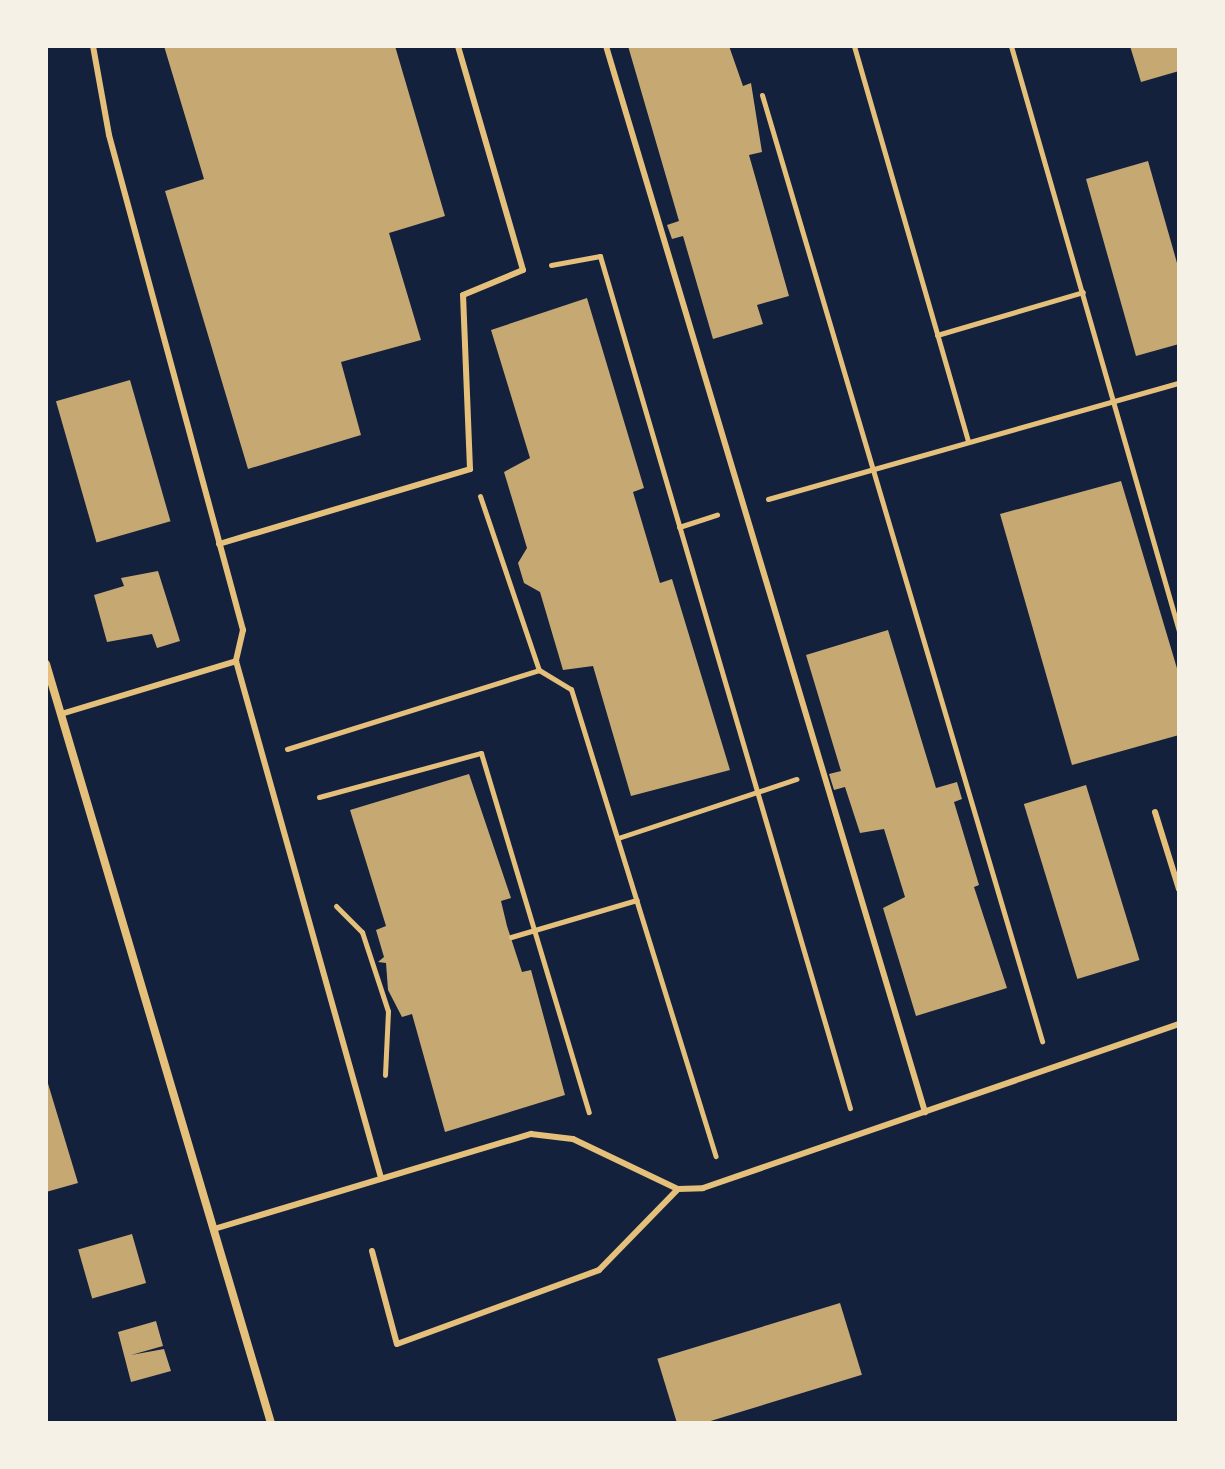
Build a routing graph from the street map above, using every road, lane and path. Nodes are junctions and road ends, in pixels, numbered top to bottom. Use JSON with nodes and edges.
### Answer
{"nodes":[{"id":1,"x":93,"y":46,"type":"edge"},
{"id":2,"x":458,"y":46,"type":"edge"},
{"id":3,"x":606,"y":46,"type":"edge"},
{"id":4,"x":854,"y":46,"type":"edge"},
{"id":5,"x":1011,"y":46,"type":"edge"},
{"id":6,"x":762,"y":95,"type":"dead end"},
{"id":7,"x":523,"y":270,"type":"junction"},
{"id":8,"x":1083,"y":292,"type":"junction"},
{"id":9,"x":937,"y":335,"type":"junction"},
{"id":10,"x":1179,"y":383,"type":"edge"},
{"id":11,"x":1114,"y":401,"type":"junction"},
{"id":12,"x":968,"y":442,"type":"junction"},
{"id":13,"x":870,"y":468,"type":"junction"},
{"id":14,"x":470,"y":469,"type":"junction"},
{"id":15,"x":743,"y":506,"type":"junction"},
{"id":16,"x":679,"y":527,"type":"junction"},
{"id":17,"x":219,"y":544,"type":"junction"},
{"id":18,"x":1179,"y":631,"type":"edge"},
{"id":19,"x":236,"y":661,"type":"junction"},
{"id":20,"x":46,"y":664,"type":"edge"},
{"id":21,"x":539,"y":670,"type":"junction"},
{"id":22,"x":61,"y":714,"type":"junction"},
{"id":23,"x":263,"y":756,"type":"junction"},
{"id":24,"x":822,"y":770,"type":"junction"},
{"id":25,"x":757,"y":792,"type":"junction"},
{"id":26,"x":319,"y":797,"type":"dead end"},
{"id":27,"x":1155,"y":812,"type":"dead end"},
{"id":28,"x":618,"y":838,"type":"junction"},
{"id":29,"x":1179,"y":889,"type":"edge"},
{"id":30,"x":330,"y":895,"type":"dead end"},
{"id":31,"x":637,"y":899,"type":"junction"},
{"id":32,"x":535,"y":930,"type":"junction"},
{"id":33,"x":511,"y":937,"type":"dead end"},
{"id":34,"x":1179,"y":1024,"type":"edge"},
{"id":35,"x":1045,"y":1054,"type":"dead end"},
{"id":36,"x":385,"y":1079,"type":"dead end"},
{"id":37,"x":589,"y":1112,"type":"dead end"},
{"id":38,"x":925,"y":1112,"type":"junction"},
{"id":39,"x":858,"y":1135,"type":"junction"},
{"id":40,"x":381,"y":1178,"type":"junction"},
{"id":41,"x":724,"y":1182,"type":"junction"},
{"id":42,"x":678,"y":1189,"type":"junction"},
{"id":43,"x":214,"y":1229,"type":"junction"},
{"id":44,"x":372,"y":1251,"type":"dead end"},
{"id":45,"x":271,"y":1423,"type":"edge"}],
"edges":[{"from":1,"to":17,"type":"lane"},
{"from":2,"to":7,"type":"lane"},
{"from":3,"to":15,"type":"lane"},
{"from":4,"to":9,"type":"path"},
{"from":5,"to":8,"type":"path"},
{"from":6,"to":13,"type":"path"},
{"from":7,"to":14,"type":"lane"},
{"from":7,"to":16,"type":"path"},
{"from":8,"to":9,"type":"path"},
{"from":8,"to":11,"type":"path"},
{"from":9,"to":12,"type":"path"},
{"from":10,"to":11,"type":"path"},
{"from":11,"to":12,"type":"path"},
{"from":11,"to":18,"type":"path"},
{"from":12,"to":13,"type":"path"},
{"from":13,"to":15,"type":"path"},
{"from":13,"to":35,"type":"path"},
{"from":14,"to":17,"type":"lane"},
{"from":14,"to":21,"type":"path"},
{"from":15,"to":16,"type":"path"},
{"from":15,"to":24,"type":"lane"},
{"from":16,"to":25,"type":"path"},
{"from":17,"to":19,"type":"lane"},
{"from":19,"to":22,"type":"lane"},
{"from":19,"to":23,"type":"lane"},
{"from":20,"to":22,"type":"street"},
{"from":21,"to":23,"type":"path"},
{"from":21,"to":28,"type":"path"},
{"from":22,"to":43,"type":"street"},
{"from":23,"to":40,"type":"lane"},
{"from":24,"to":25,"type":"path"},
{"from":24,"to":38,"type":"lane"},
{"from":25,"to":28,"type":"path"},
{"from":25,"to":39,"type":"path"},
{"from":26,"to":32,"type":"path"},
{"from":27,"to":29,"type":"lane"},
{"from":28,"to":31,"type":"path"},
{"from":30,"to":36,"type":"path"},
{"from":31,"to":32,"type":"path"},
{"from":31,"to":41,"type":"path"},
{"from":32,"to":33,"type":"path"},
{"from":32,"to":37,"type":"path"},
{"from":34,"to":38,"type":"lane"},
{"from":38,"to":39,"type":"lane"},
{"from":39,"to":41,"type":"lane"},
{"from":40,"to":42,"type":"lane"},
{"from":40,"to":43,"type":"lane"},
{"from":41,"to":42,"type":"lane"},
{"from":42,"to":44,"type":"lane"},
{"from":43,"to":45,"type":"street"}]}
